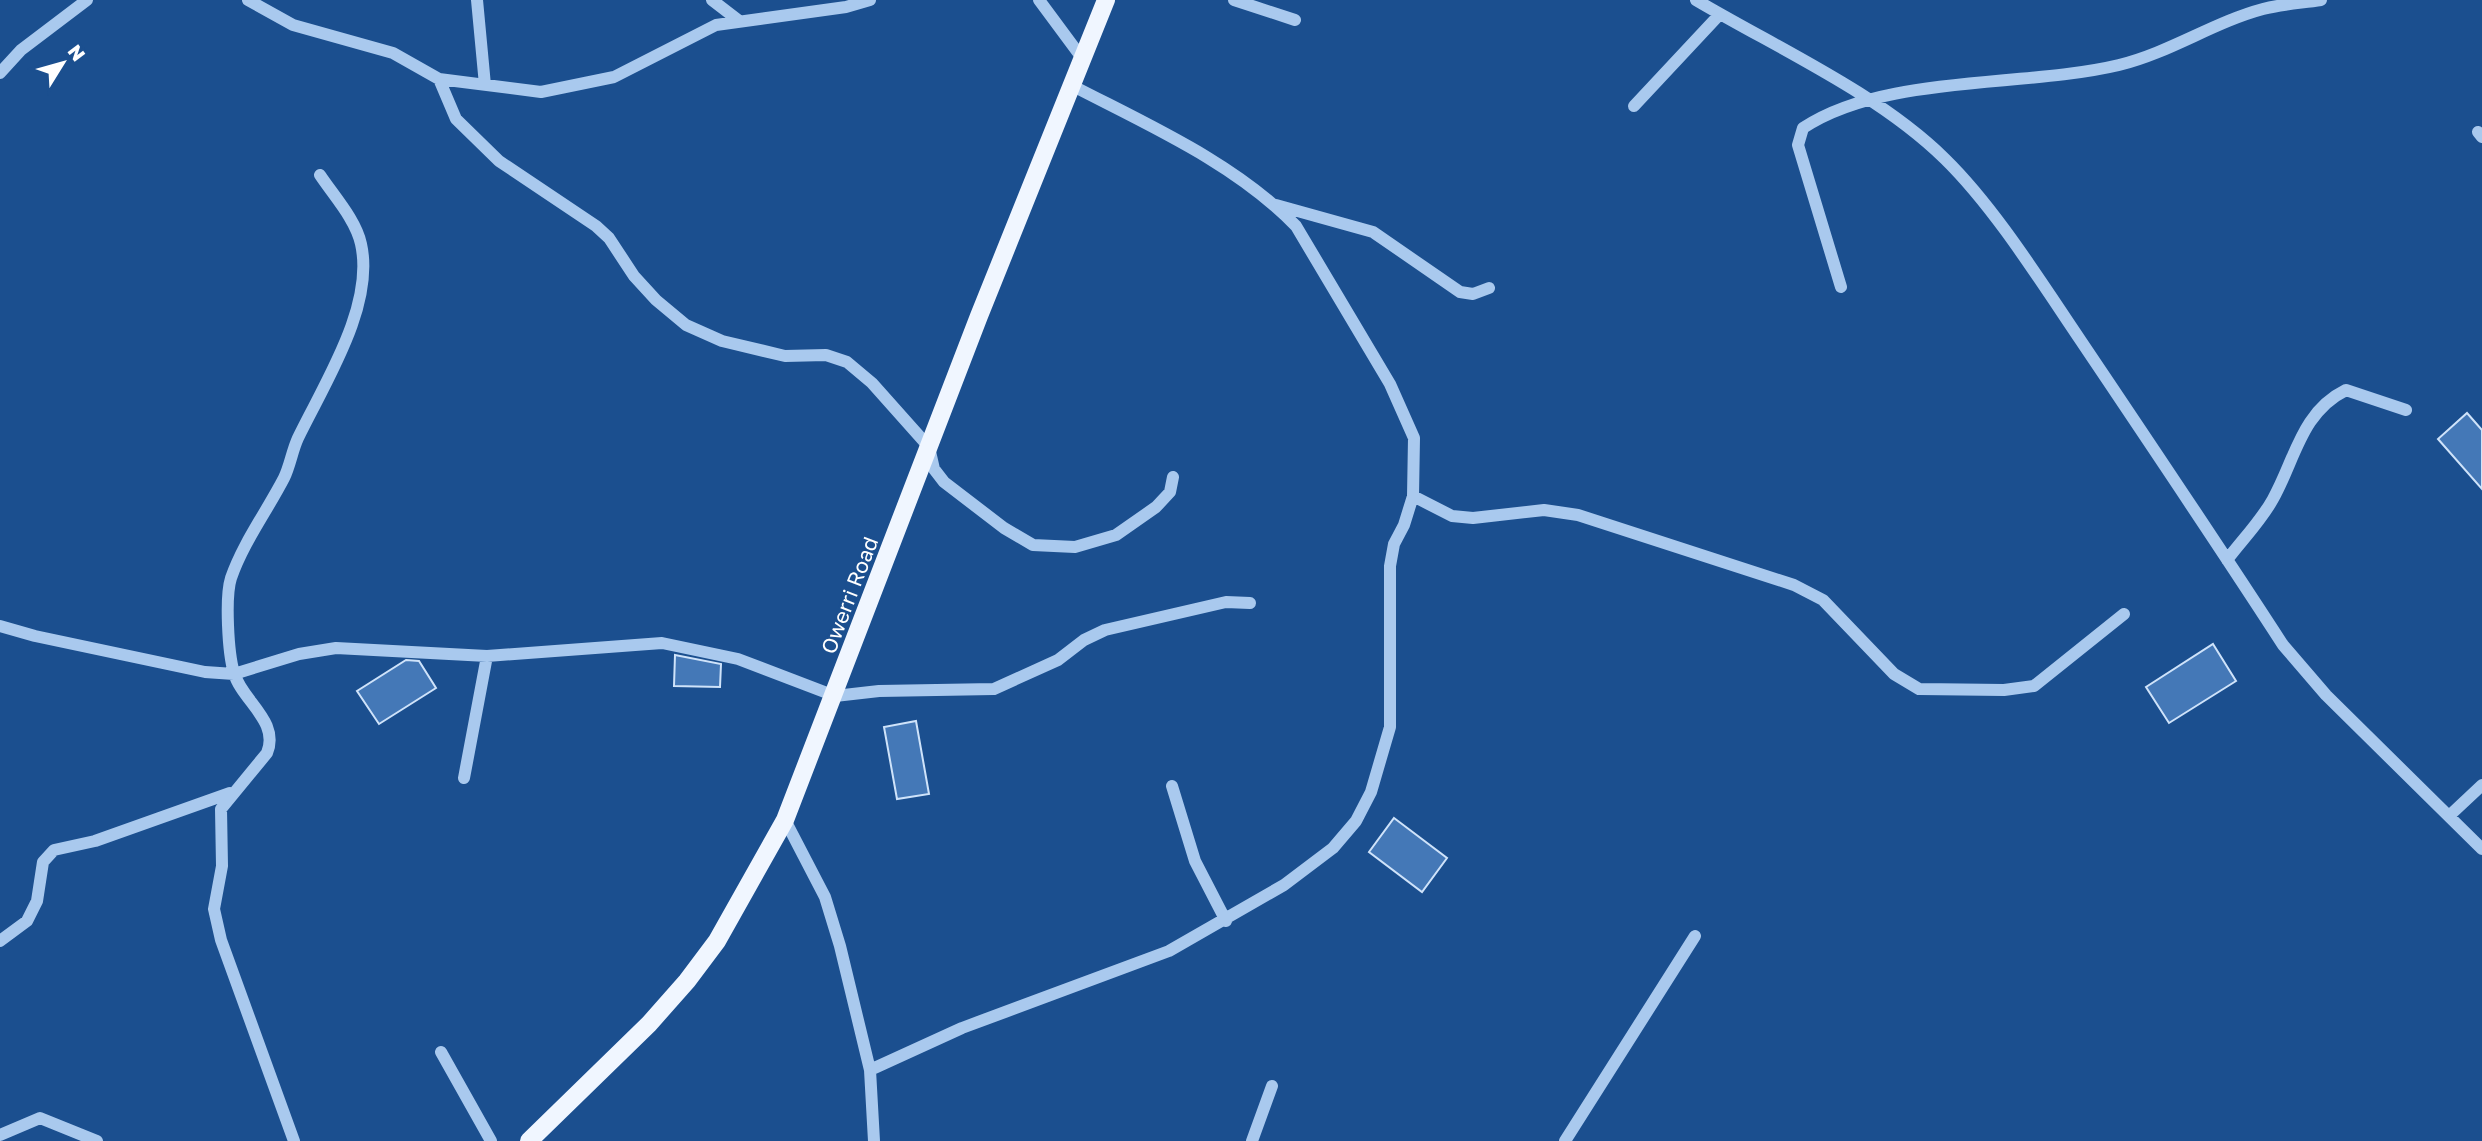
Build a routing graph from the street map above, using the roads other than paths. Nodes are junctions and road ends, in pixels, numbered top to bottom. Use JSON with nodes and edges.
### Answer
{"nodes":[{"id":1,"x":87,"y":0,"type":"edge"},
{"id":2,"x":248,"y":0,"type":"edge"},
{"id":3,"x":477,"y":0,"type":"edge"},
{"id":4,"x":712,"y":0,"type":"edge"},
{"id":5,"x":870,"y":0,"type":"edge"},
{"id":6,"x":1039,"y":0,"type":"edge"},
{"id":7,"x":1106,"y":0,"type":"edge"},
{"id":8,"x":1234,"y":0,"type":"edge"},
{"id":9,"x":1696,"y":0,"type":"edge"},
{"id":10,"x":2321,"y":0,"type":"edge"},
{"id":11,"x":843,"y":4,"type":"edge"},
{"id":12,"x":2266,"y":5,"type":"edge"},
{"id":13,"x":1720,"y":14,"type":"junction"},
{"id":14,"x":738,"y":20,"type":"junction"},
{"id":15,"x":1295,"y":20,"type":"dead end"},
{"id":16,"x":1082,"y":58,"type":"junction"},
{"id":17,"x":0,"y":73,"type":"edge"},
{"id":18,"x":439,"y":79,"type":"junction"},
{"id":19,"x":485,"y":85,"type":"junction"},
{"id":20,"x":1071,"y":85,"type":"junction"},
{"id":21,"x":1868,"y":98,"type":"junction"},
{"id":22,"x":1634,"y":106,"type":"dead end"},
{"id":23,"x":320,"y":176,"type":"dead end"},
{"id":24,"x":1276,"y":205,"type":"junction"},
{"id":25,"x":1841,"y":286,"type":"dead end"},
{"id":26,"x":1489,"y":288,"type":"dead end"},
{"id":27,"x":2406,"y":410,"type":"dead end"},
{"id":28,"x":929,"y":447,"type":"junction"},
{"id":29,"x":1173,"y":477,"type":"dead end"},
{"id":30,"x":1413,"y":496,"type":"junction"},
{"id":31,"x":2227,"y":559,"type":"junction"},
{"id":32,"x":1250,"y":603,"type":"dead end"},
{"id":33,"x":2124,"y":614,"type":"dead end"},
{"id":34,"x":0,"y":626,"type":"edge"},
{"id":35,"x":487,"y":656,"type":"junction"},
{"id":36,"x":234,"y":674,"type":"junction"},
{"id":37,"x":835,"y":696,"type":"junction"},
{"id":38,"x":464,"y":778,"type":"dead end"},
{"id":39,"x":2482,"y":785,"type":"edge"},
{"id":40,"x":1172,"y":786,"type":"dead end"},
{"id":41,"x":232,"y":793,"type":"junction"},
{"id":42,"x":2449,"y":816,"type":"junction"},
{"id":43,"x":785,"y":820,"type":"junction"},
{"id":44,"x":2482,"y":849,"type":"edge"},
{"id":45,"x":1226,"y":921,"type":"junction"},
{"id":46,"x":1695,"y":936,"type":"dead end"},
{"id":47,"x":0,"y":941,"type":"edge"},
{"id":48,"x":441,"y":1052,"type":"dead end"},
{"id":49,"x":870,"y":1070,"type":"junction"},
{"id":50,"x":1272,"y":1086,"type":"dead end"},
{"id":51,"x":0,"y":1135,"type":"edge"},
{"id":52,"x":97,"y":1141,"type":"edge"},
{"id":53,"x":294,"y":1141,"type":"edge"},
{"id":54,"x":491,"y":1141,"type":"edge"},
{"id":55,"x":529,"y":1141,"type":"edge"},
{"id":56,"x":874,"y":1141,"type":"edge"},
{"id":57,"x":1251,"y":1141,"type":"edge"},
{"id":58,"x":1565,"y":1141,"type":"edge"}],
"edges":[{"from":1,"to":17,"type":"street"},
{"from":2,"to":18,"type":"street"},
{"from":3,"to":19,"type":"street"},
{"from":4,"to":14,"type":"street"},
{"from":5,"to":11,"type":"street"},
{"from":6,"to":16,"type":"street"},
{"from":7,"to":16,"type":"main road","name":"Owerri Road"},
{"from":8,"to":15,"type":"street"},
{"from":9,"to":13,"type":"street"},
{"from":10,"to":12,"type":"street"},
{"from":11,"to":14,"type":"street"},
{"from":12,"to":21,"type":"street"},
{"from":13,"to":21,"type":"street"},
{"from":13,"to":22,"type":"street"},
{"from":14,"to":19,"type":"street"},
{"from":16,"to":20,"type":"main road","name":"Owerri Road"},
{"from":18,"to":19,"type":"street"},
{"from":18,"to":28,"type":"street"},
{"from":20,"to":24,"type":"street"},
{"from":20,"to":28,"type":"main road","name":"Owerri Road"},
{"from":21,"to":25,"type":"street"},
{"from":21,"to":31,"type":"street"},
{"from":23,"to":36,"type":"street"},
{"from":24,"to":26,"type":"street"},
{"from":24,"to":30,"type":"street"},
{"from":27,"to":31,"type":"street"},
{"from":28,"to":29,"type":"street"},
{"from":28,"to":37,"type":"main road","name":"Owerri Road"},
{"from":30,"to":33,"type":"street"},
{"from":30,"to":45,"type":"street"},
{"from":31,"to":42,"type":"street"},
{"from":32,"to":37,"type":"street"},
{"from":34,"to":36,"type":"street"},
{"from":35,"to":36,"type":"street"},
{"from":35,"to":37,"type":"street"},
{"from":35,"to":38,"type":"street"},
{"from":36,"to":41,"type":"street"},
{"from":37,"to":43,"type":"main road","name":"Owerri Road"},
{"from":39,"to":42,"type":"street"},
{"from":40,"to":45,"type":"street"},
{"from":41,"to":47,"type":"street"},
{"from":41,"to":53,"type":"street"},
{"from":42,"to":44,"type":"street"},
{"from":43,"to":49,"type":"street"},
{"from":43,"to":55,"type":"main road","name":"Owerri Road"},
{"from":45,"to":49,"type":"street"},
{"from":46,"to":58,"type":"street"},
{"from":48,"to":54,"type":"street"},
{"from":49,"to":56,"type":"street"},
{"from":50,"to":57,"type":"street"},
{"from":51,"to":52,"type":"street"}]}
